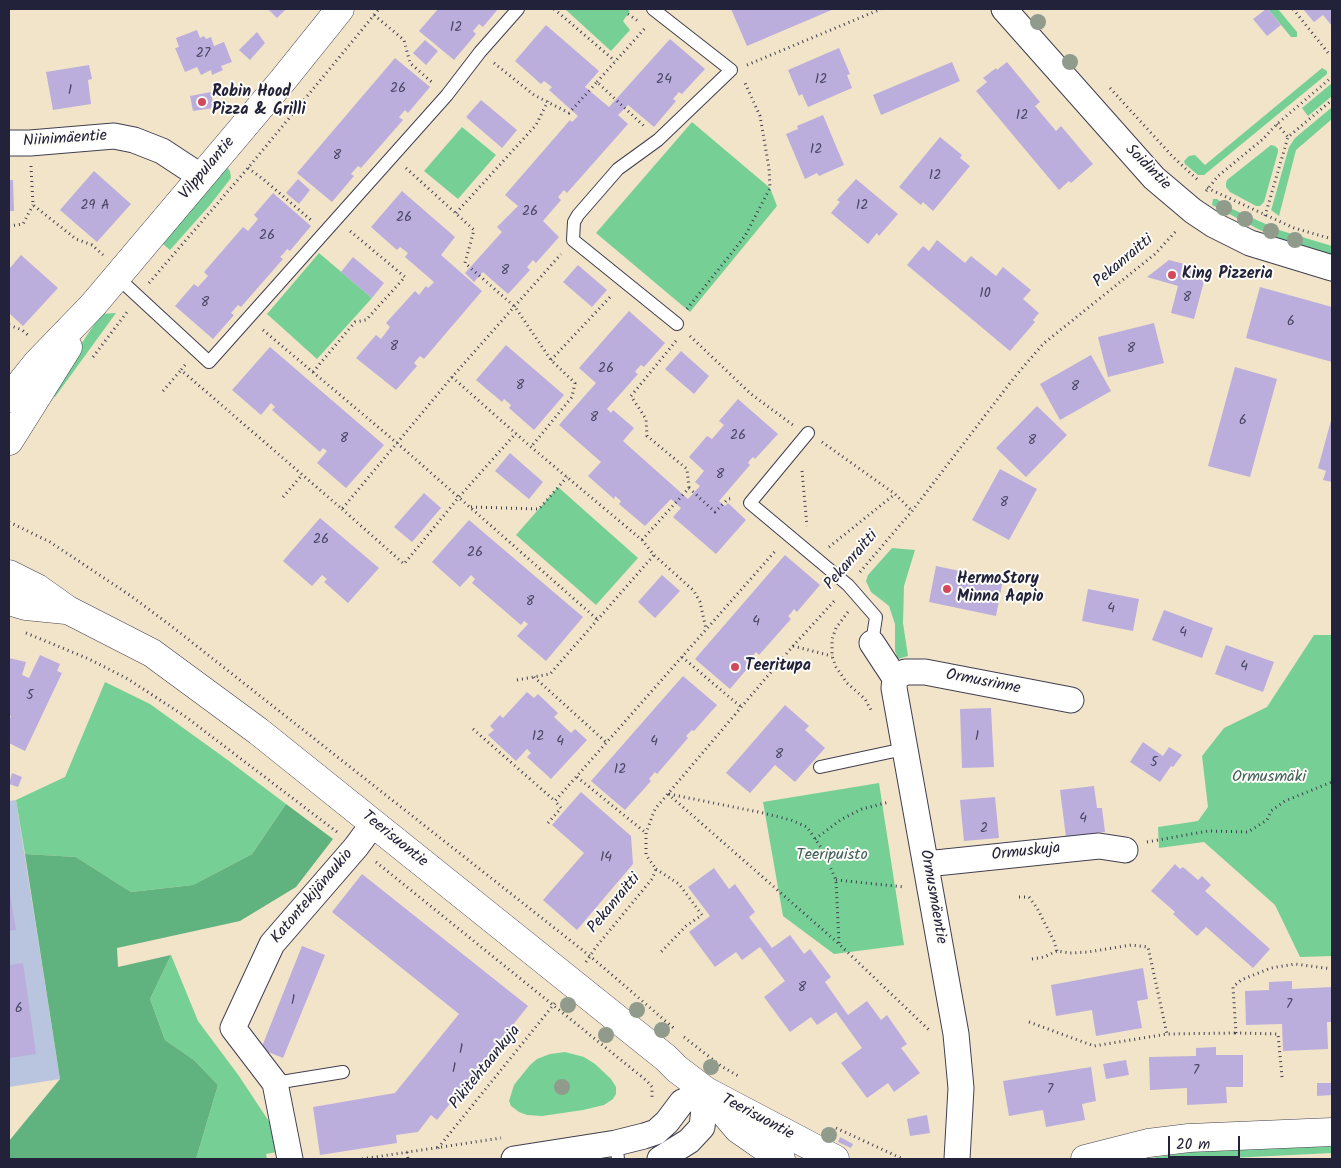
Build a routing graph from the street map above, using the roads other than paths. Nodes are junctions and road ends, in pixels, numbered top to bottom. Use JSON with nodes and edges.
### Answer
{"nodes":[{"id":1,"x":340,"y":9,"type":"edge"},
{"id":2,"x":518,"y":9,"type":"edge"},
{"id":3,"x":1004,"y":9,"type":"edge"},
{"id":4,"x":656,"y":11,"type":"edge"},
{"id":5,"x":19,"y":143,"type":"edge"},
{"id":6,"x":200,"y":176,"type":"junction"},
{"id":7,"x":1332,"y":268,"type":"edge"},
{"id":8,"x":113,"y":269,"type":"junction"},
{"id":9,"x":93,"y":305,"type":"junction"},
{"id":10,"x":681,"y":328,"type":"road end"},
{"id":11,"x":9,"y":398,"type":"edge"},
{"id":12,"x":804,"y":437,"type":"road end"},
{"id":13,"x":9,"y":442,"type":"edge"},
{"id":14,"x":9,"y":574,"type":"edge"},
{"id":15,"x":9,"y":601,"type":"edge"},
{"id":16,"x":68,"y":610,"type":"junction"},
{"id":17,"x":872,"y":642,"type":"joint"},
{"id":18,"x":895,"y":678,"type":"junction"},
{"id":19,"x":1071,"y":700,"type":"dead end"},
{"id":20,"x":893,"y":751,"type":"junction"},
{"id":21,"x":820,"y":767,"type":"dead end"},
{"id":22,"x":373,"y":824,"type":"junction"},
{"id":23,"x":1125,"y":850,"type":"road end"},
{"id":24,"x":926,"y":864,"type":"junction"},
{"id":25,"x":343,"y":1072,"type":"dead end"},
{"id":26,"x":275,"y":1083,"type":"junction"},
{"id":27,"x":706,"y":1091,"type":"junction"},
{"id":28,"x":1332,"y":1132,"type":"edge"},
{"id":29,"x":617,"y":1151,"type":"edge"},
{"id":30,"x":290,"y":1159,"type":"edge"},
{"id":31,"x":514,"y":1159,"type":"edge"},
{"id":32,"x":660,"y":1159,"type":"edge"},
{"id":33,"x":781,"y":1159,"type":"edge"},
{"id":34,"x":835,"y":1159,"type":"edge"},
{"id":35,"x":957,"y":1159,"type":"edge"},
{"id":36,"x":1085,"y":1159,"type":"edge"}],
"edges":[{"from":1,"to":6,"type":"main road","name":"Vilppulantie"},
{"from":2,"to":8,"type":"lane"},
{"from":3,"to":7,"type":"street","name":"Soidintie"},
{"from":4,"to":10,"type":"lane"},
{"from":5,"to":6,"type":"street","name":"Niinimäentie"},
{"from":6,"to":8,"type":"main road","name":"Vilppulantie"},
{"from":8,"to":9,"type":"main road","name":"Vilppulantie"},
{"from":9,"to":11,"type":"main road","name":"Vilppulantie"},
{"from":9,"to":13,"type":"main road","name":"Vilppulantie"},
{"from":12,"to":17,"type":"lane"},
{"from":14,"to":16,"type":"main road","name":"Teerisuontie"},
{"from":15,"to":16,"type":"main road","name":"Teerisuontie"},
{"from":16,"to":22,"type":"main road","name":"Teerisuontie"},
{"from":17,"to":18,"type":"street","name":"Ormusmäentie"},
{"from":18,"to":19,"type":"street","name":"Ormusrinne"},
{"from":18,"to":20,"type":"street","name":"Ormusmäentie"},
{"from":20,"to":21,"type":"lane"},
{"from":20,"to":24,"type":"street","name":"Ormusmäentie"},
{"from":22,"to":26,"type":"street","name":"Katontekijänaukio"},
{"from":22,"to":27,"type":"main road","name":"Teerisuontie"},
{"from":23,"to":24,"type":"street","name":"Ormuskuja"},
{"from":24,"to":35,"type":"street","name":"Ormusmäentie"},
{"from":25,"to":26,"type":"lane"},
{"from":26,"to":30,"type":"street"},
{"from":27,"to":29,"type":"street"},
{"from":27,"to":32,"type":"street"},
{"from":27,"to":33,"type":"main road","name":"Teerisuontie"},
{"from":27,"to":34,"type":"main road","name":"Teerisuontie"},
{"from":28,"to":36,"type":"main road"},
{"from":29,"to":31,"type":"street"}]}
